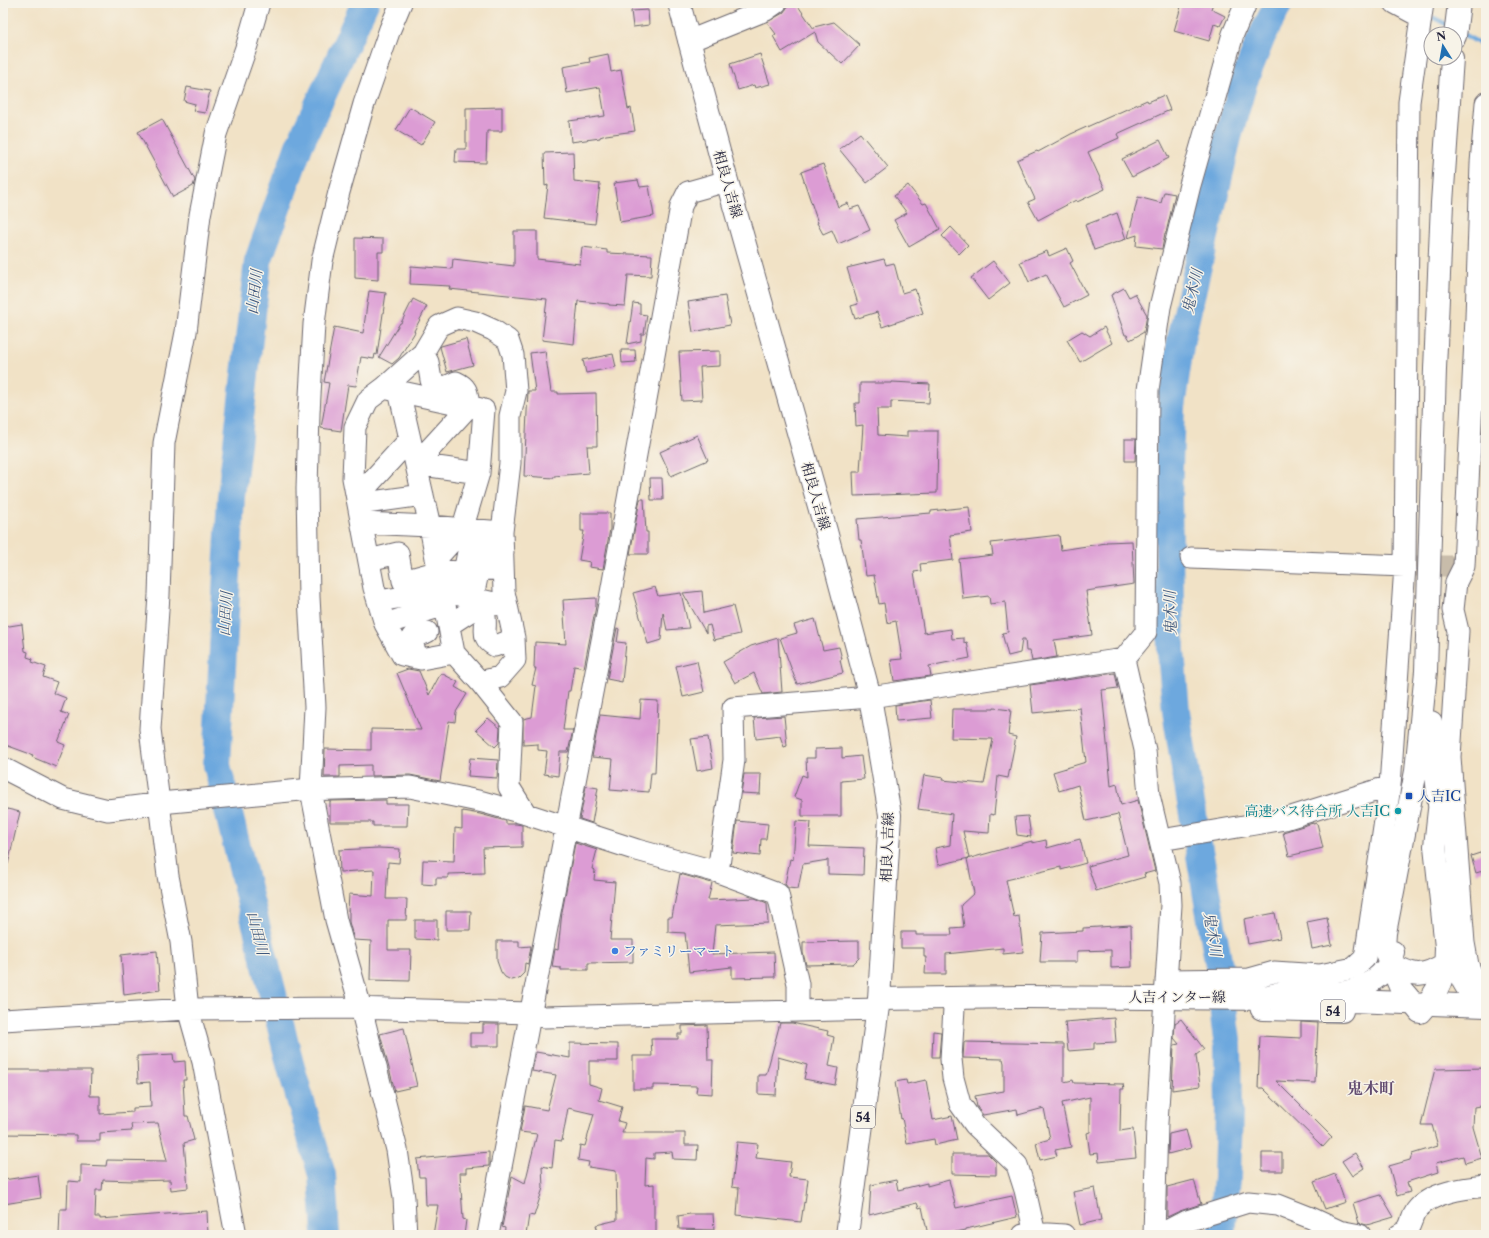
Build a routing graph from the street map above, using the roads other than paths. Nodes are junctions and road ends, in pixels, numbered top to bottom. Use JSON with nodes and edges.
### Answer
{"nodes":[{"id":1,"x":259,"y":3,"type":"edge"},
{"id":2,"x":401,"y":3,"type":"edge"},
{"id":3,"x":679,"y":3,"type":"edge"},
{"id":4,"x":776,"y":3,"type":"edge"},
{"id":5,"x":1246,"y":3,"type":"edge"},
{"id":6,"x":1395,"y":3,"type":"edge"},
{"id":7,"x":1459,"y":3,"type":"edge"},
{"id":8,"x":1422,"y":10,"type":"edge"},
{"id":9,"x":1456,"y":26,"type":"edge"},
{"id":10,"x":689,"y":41,"type":"junction"},
{"id":11,"x":1451,"y":66,"type":"edge"},
{"id":12,"x":1486,"y":103,"type":"edge"},
{"id":13,"x":727,"y":182,"type":"junction"},
{"id":14,"x":423,"y":353,"type":"junction"},
{"id":15,"x":392,"y":390,"type":"junction"},
{"id":16,"x":477,"y":408,"type":"junction"},
{"id":17,"x":510,"y":416,"type":"junction"},
{"id":18,"x":410,"y":439,"type":"junction"},
{"id":19,"x":416,"y":464,"type":"junction"},
{"id":20,"x":479,"y":473,"type":"junction"},
{"id":21,"x":423,"y":495,"type":"junction"},
{"id":22,"x":359,"y":508,"type":"junction"},
{"id":23,"x":430,"y":526,"type":"junction"},
{"id":24,"x":462,"y":530,"type":"junction"},
{"id":25,"x":503,"y":552,"type":"junction"},
{"id":26,"x":1191,"y":558,"type":"dead end"},
{"id":27,"x":369,"y":560,"type":"junction"},
{"id":28,"x":1405,"y":566,"type":"junction"},
{"id":29,"x":441,"y":582,"type":"junction"},
{"id":30,"x":378,"y":601,"type":"junction"},
{"id":31,"x":507,"y":606,"type":"junction"},
{"id":32,"x":385,"y":624,"type":"junction"},
{"id":33,"x":449,"y":626,"type":"junction"},
{"id":34,"x":427,"y":632,"type":"dead end"},
{"id":35,"x":514,"y":638,"type":"junction"},
{"id":36,"x":454,"y":653,"type":"junction"},
{"id":37,"x":416,"y":658,"type":"junction"},
{"id":38,"x":1124,"y":659,"type":"junction"},
{"id":39,"x":1426,"y":671,"type":"junction"},
{"id":40,"x":480,"y":682,"type":"junction"},
{"id":41,"x":870,"y":697,"type":"junction"},
{"id":42,"x":3,"y":768,"type":"edge"},
{"id":43,"x":1390,"y":786,"type":"junction"},
{"id":44,"x":306,"y":790,"type":"junction"},
{"id":45,"x":165,"y":803,"type":"junction"},
{"id":46,"x":1439,"y":810,"type":"junction"},
{"id":47,"x":526,"y":814,"type":"junction"},
{"id":48,"x":566,"y":827,"type":"junction"},
{"id":49,"x":1161,"y":840,"type":"junction"},
{"id":50,"x":718,"y":872,"type":"junction"},
{"id":51,"x":1390,"y":963,"type":"junction"},
{"id":52,"x":1446,"y":963,"type":"junction"},
{"id":53,"x":1486,"y":988,"type":"edge"},
{"id":54,"x":1210,"y":995,"type":"junction"},
{"id":55,"x":1166,"y":996,"type":"junction"},
{"id":56,"x":1252,"y":998,"type":"junction"},
{"id":57,"x":798,"y":1001,"type":"junction"},
{"id":58,"x":1486,"y":1001,"type":"edge"},
{"id":59,"x":878,"y":1004,"type":"junction"},
{"id":60,"x":1419,"y":1006,"type":"junction"},
{"id":61,"x":1486,"y":1006,"type":"edge"},
{"id":62,"x":356,"y":1008,"type":"junction"},
{"id":63,"x":954,"y":1008,"type":"junction"},
{"id":64,"x":195,"y":1009,"type":"junction"},
{"id":65,"x":531,"y":1013,"type":"junction"},
{"id":66,"x":1486,"y":1016,"type":"edge"},
{"id":67,"x":3,"y":1020,"type":"edge"},
{"id":68,"x":1486,"y":1186,"type":"edge"},
{"id":69,"x":235,"y":1231,"type":"edge"},
{"id":70,"x":406,"y":1235,"type":"edge"},
{"id":71,"x":488,"y":1235,"type":"edge"},
{"id":72,"x":847,"y":1235,"type":"edge"},
{"id":73,"x":1029,"y":1235,"type":"edge"},
{"id":74,"x":1064,"y":1235,"type":"edge"},
{"id":75,"x":1154,"y":1235,"type":"edge"},
{"id":76,"x":1159,"y":1235,"type":"edge"},
{"id":77,"x":1360,"y":1235,"type":"edge"},
{"id":78,"x":1399,"y":1235,"type":"edge"}],
"edges":[{"from":1,"to":45,"type":"street"},
{"from":2,"to":44,"type":"street"},
{"from":3,"to":10,"type":"main road","name":"相良人吉線"},
{"from":4,"to":10,"type":"street"},
{"from":5,"to":38,"type":"street"},
{"from":6,"to":8,"type":"street"},
{"from":7,"to":9,"type":"main road"},
{"from":8,"to":28,"type":"street"},
{"from":10,"to":13,"type":"main road","name":"相良人吉線"},
{"from":11,"to":39,"type":"main road"},
{"from":12,"to":53,"type":"street"},
{"from":13,"to":41,"type":"main road","name":"相良人吉線"},
{"from":13,"to":48,"type":"street"},
{"from":14,"to":15,"type":"street"},
{"from":14,"to":16,"type":"street"},
{"from":14,"to":17,"type":"street"},
{"from":15,"to":16,"type":"street"},
{"from":15,"to":18,"type":"street"},
{"from":15,"to":22,"type":"street"},
{"from":16,"to":17,"type":"street"},
{"from":16,"to":19,"type":"street"},
{"from":16,"to":20,"type":"street"},
{"from":17,"to":25,"type":"street"},
{"from":18,"to":19,"type":"street"},
{"from":18,"to":22,"type":"street"},
{"from":19,"to":20,"type":"street"},
{"from":19,"to":21,"type":"street"},
{"from":20,"to":24,"type":"street"},
{"from":21,"to":22,"type":"street"},
{"from":21,"to":23,"type":"street"},
{"from":22,"to":23,"type":"street"},
{"from":22,"to":27,"type":"street"},
{"from":23,"to":24,"type":"street"},
{"from":23,"to":29,"type":"street"},
{"from":24,"to":25,"type":"street"},
{"from":24,"to":29,"type":"street"},
{"from":25,"to":29,"type":"street"},
{"from":25,"to":31,"type":"street"},
{"from":26,"to":28,"type":"street"},
{"from":27,"to":29,"type":"street"},
{"from":27,"to":30,"type":"street"},
{"from":28,"to":43,"type":"street"},
{"from":29,"to":30,"type":"street"},
{"from":29,"to":31,"type":"street"},
{"from":29,"to":32,"type":"street"},
{"from":29,"to":33,"type":"street"},
{"from":30,"to":32,"type":"street"},
{"from":31,"to":35,"type":"street"},
{"from":32,"to":37,"type":"street"},
{"from":33,"to":35,"type":"street"},
{"from":33,"to":36,"type":"street"},
{"from":34,"to":37,"type":"street"},
{"from":35,"to":40,"type":"street"},
{"from":36,"to":37,"type":"street"},
{"from":36,"to":40,"type":"street"},
{"from":38,"to":41,"type":"street"},
{"from":38,"to":49,"type":"street"},
{"from":39,"to":46,"type":"main road"},
{"from":39,"to":51,"type":"main road"},
{"from":40,"to":47,"type":"street"},
{"from":41,"to":50,"type":"street"},
{"from":41,"to":59,"type":"main road","name":"相良人吉線"},
{"from":42,"to":45,"type":"street"},
{"from":43,"to":49,"type":"street"},
{"from":43,"to":56,"type":"street"},
{"from":44,"to":45,"type":"street"},
{"from":44,"to":47,"type":"street"},
{"from":44,"to":62,"type":"street"},
{"from":45,"to":64,"type":"street"},
{"from":46,"to":52,"type":"main road"},
{"from":46,"to":58,"type":"main road"},
{"from":47,"to":48,"type":"street"},
{"from":48,"to":50,"type":"street"},
{"from":48,"to":65,"type":"street"},
{"from":49,"to":55,"type":"street"},
{"from":50,"to":57,"type":"street"},
{"from":51,"to":52,"type":"main road"},
{"from":51,"to":56,"type":"main road"},
{"from":51,"to":60,"type":"main road"},
{"from":52,"to":60,"type":"main road"},
{"from":54,"to":55,"type":"main road","name":"人吉インター線","number":"54"},
{"from":54,"to":55,"type":"street"},
{"from":54,"to":56,"type":"main road","name":"人吉インター線","number":"54"},
{"from":54,"to":56,"type":"street"},
{"from":55,"to":59,"type":"main road","name":"人吉インター線","number":"54"},
{"from":55,"to":63,"type":"main road","name":"人吉インター線","number":"54"},
{"from":55,"to":75,"type":"street"},
{"from":56,"to":60,"type":"main road","name":"人吉インター線","number":"54"},
{"from":57,"to":59,"type":"street"},
{"from":57,"to":65,"type":"street"},
{"from":59,"to":63,"type":"main road","name":"人吉インター線","number":"54"},
{"from":59,"to":65,"type":"street"},
{"from":59,"to":72,"type":"main road","number":"54"},
{"from":60,"to":61,"type":"main road","name":"人吉インター線","number":"54"},
{"from":60,"to":66,"type":"street"},
{"from":62,"to":64,"type":"street"},
{"from":62,"to":65,"type":"street"},
{"from":62,"to":70,"type":"street"},
{"from":63,"to":73,"type":"street"},
{"from":64,"to":67,"type":"street"},
{"from":64,"to":69,"type":"street"},
{"from":65,"to":71,"type":"street"},
{"from":68,"to":78,"type":"street"},
{"from":73,"to":74,"type":"street"},
{"from":76,"to":77,"type":"street"}]}
